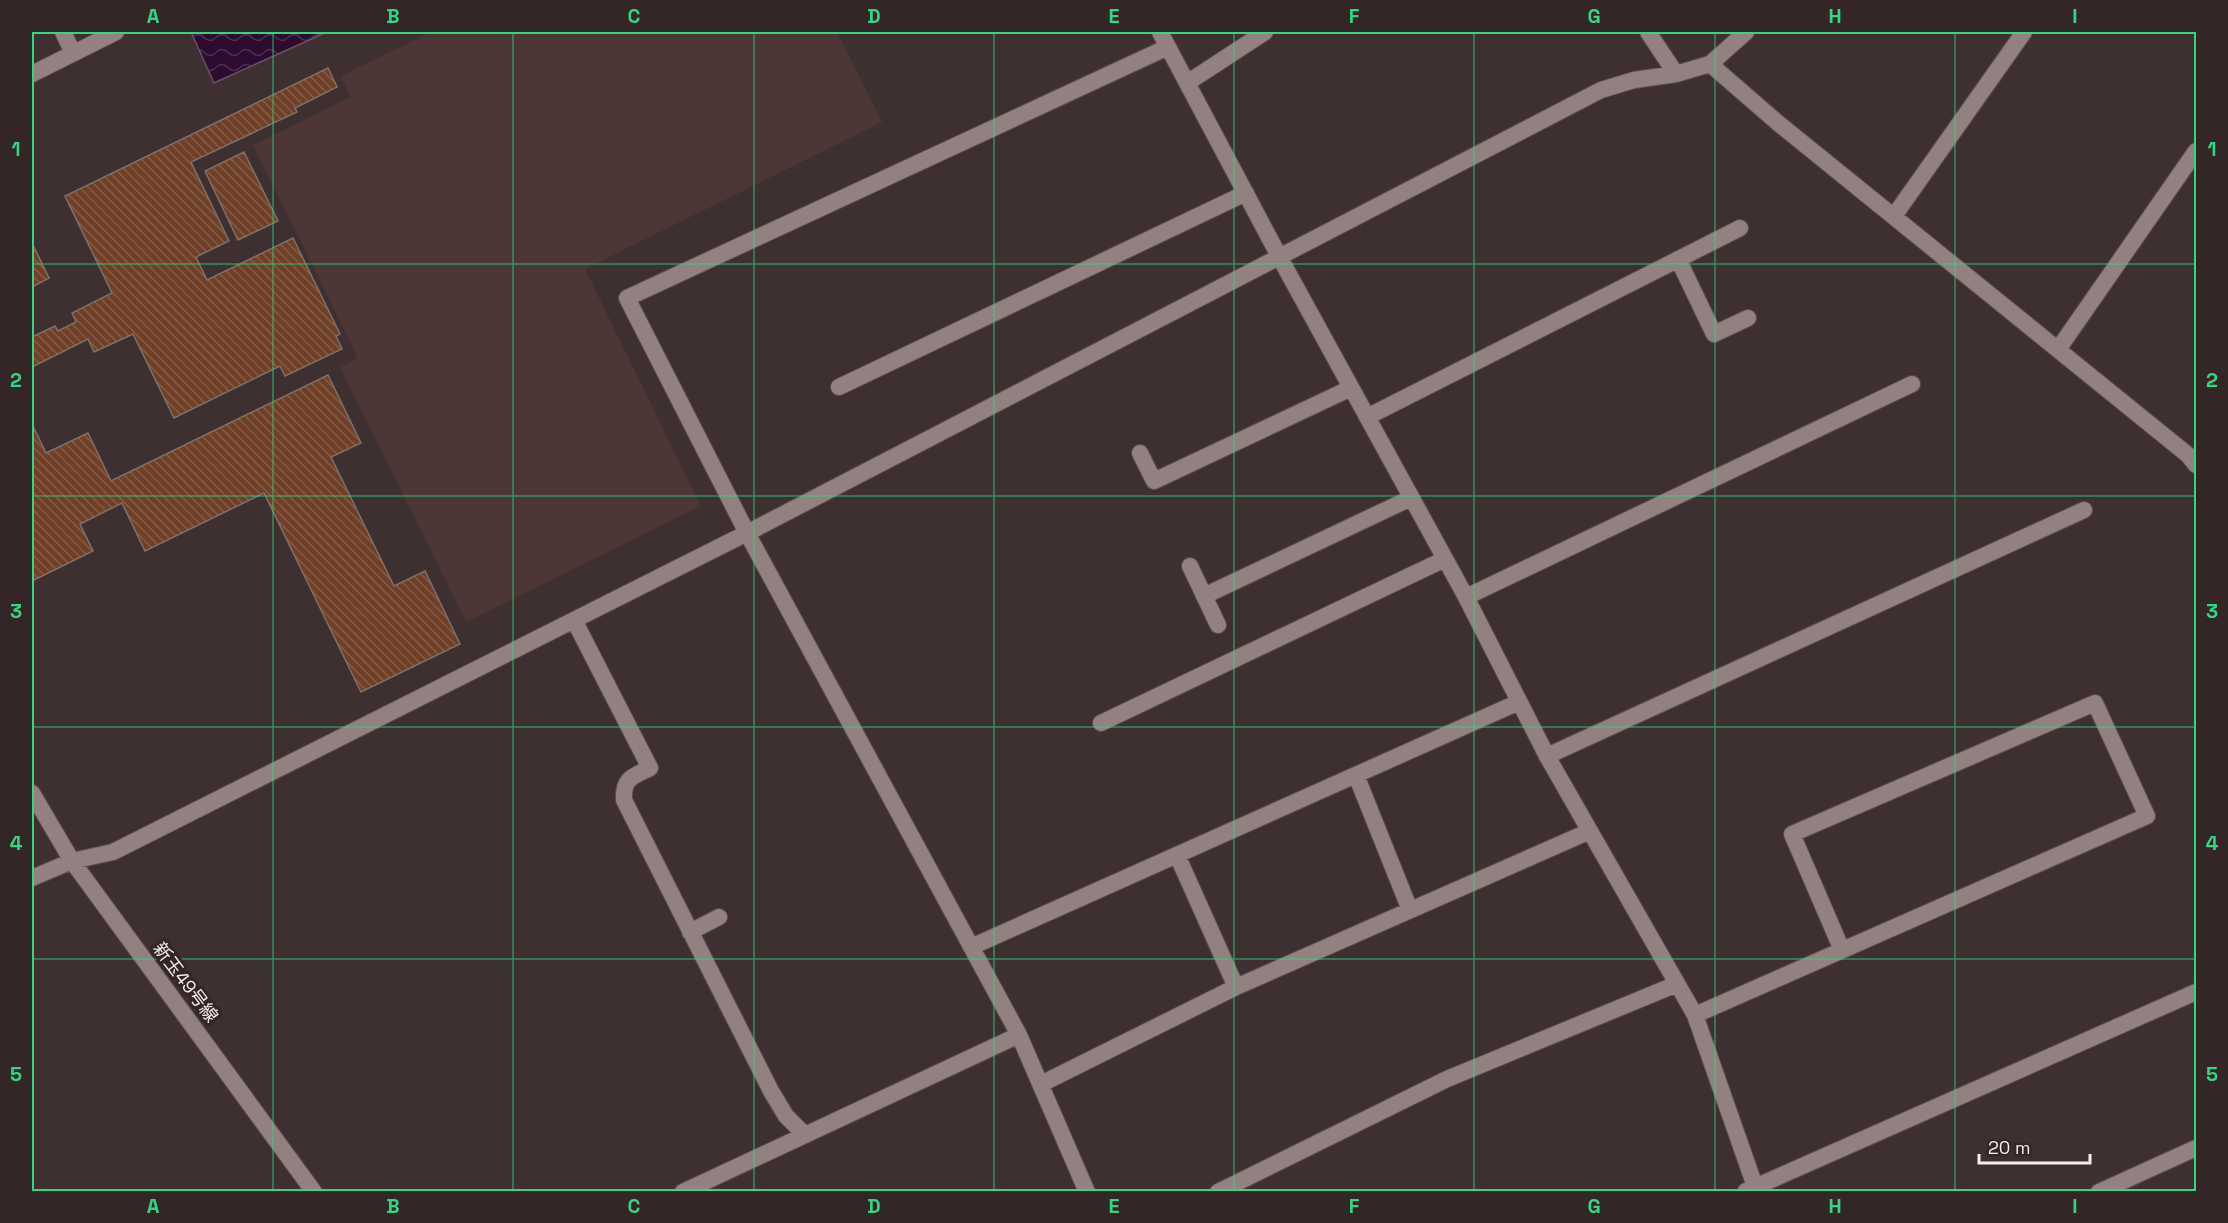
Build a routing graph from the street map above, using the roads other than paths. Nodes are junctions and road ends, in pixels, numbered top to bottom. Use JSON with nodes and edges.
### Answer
{"nodes":[{"id":1,"x":63,"y":32,"type":"edge"},
{"id":2,"x":116,"y":32,"type":"edge"},
{"id":3,"x":1160,"y":32,"type":"edge"},
{"id":4,"x":1265,"y":32,"type":"edge"},
{"id":5,"x":1648,"y":32,"type":"edge"},
{"id":6,"x":1746,"y":32,"type":"edge"},
{"id":7,"x":2024,"y":32,"type":"edge"},
{"id":8,"x":1168,"y":47,"type":"junction"},
{"id":9,"x":73,"y":53,"type":"junction"},
{"id":10,"x":1710,"y":63,"type":"junction"},
{"id":11,"x":32,"y":74,"type":"edge"},
{"id":12,"x":1676,"y":74,"type":"junction"},
{"id":13,"x":1187,"y":83,"type":"junction"},
{"id":14,"x":2196,"y":152,"type":"edge"},
{"id":15,"x":1246,"y":193,"type":"junction"},
{"id":16,"x":1894,"y":216,"type":"junction"},
{"id":17,"x":1740,"y":228,"type":"dead end"},
{"id":18,"x":1280,"y":258,"type":"junction"},
{"id":19,"x":1678,"y":259,"type":"junction"},
{"id":20,"x":1748,"y":318,"type":"dead end"},
{"id":21,"x":2059,"y":348,"type":"junction"},
{"id":22,"x":1912,"y":384,"type":"dead end"},
{"id":23,"x":839,"y":387,"type":"dead end"},
{"id":24,"x":1351,"y":387,"type":"junction"},
{"id":25,"x":1367,"y":417,"type":"junction"},
{"id":26,"x":1140,"y":453,"type":"dead end"},
{"id":27,"x":2196,"y":465,"type":"edge"},
{"id":28,"x":1411,"y":498,"type":"junction"},
{"id":29,"x":2084,"y":510,"type":"dead end"},
{"id":30,"x":747,"y":533,"type":"junction"},
{"id":31,"x":1445,"y":559,"type":"junction"},
{"id":32,"x":1190,"y":566,"type":"dead end"},
{"id":33,"x":1204,"y":596,"type":"junction"},
{"id":34,"x":1466,"y":597,"type":"junction"},
{"id":35,"x":574,"y":620,"type":"junction"},
{"id":36,"x":1218,"y":625,"type":"dead end"},
{"id":37,"x":1519,"y":702,"type":"junction"},
{"id":38,"x":1101,"y":723,"type":"dead end"},
{"id":39,"x":1547,"y":756,"type":"junction"},
{"id":40,"x":1356,"y":775,"type":"junction"},
{"id":41,"x":32,"y":793,"type":"edge"},
{"id":42,"x":1590,"y":831,"type":"junction"},
{"id":43,"x":1177,"y":855,"type":"junction"},
{"id":44,"x":72,"y":861,"type":"junction"},
{"id":45,"x":32,"y":878,"type":"edge"},
{"id":46,"x":1410,"y":910,"type":"junction"},
{"id":47,"x":719,"y":917,"type":"dead end"},
{"id":48,"x":690,"y":932,"type":"junction"},
{"id":49,"x":972,"y":947,"type":"junction"},
{"id":50,"x":1842,"y":950,"type":"junction"},
{"id":51,"x":1677,"y":984,"type":"junction"},
{"id":52,"x":1236,"y":987,"type":"junction"},
{"id":53,"x":2196,"y":992,"type":"edge"},
{"id":54,"x":1695,"y":1015,"type":"junction"},
{"id":55,"x":1019,"y":1035,"type":"junction"},
{"id":56,"x":1041,"y":1084,"type":"junction"},
{"id":57,"x":805,"y":1135,"type":"junction"},
{"id":58,"x":2196,"y":1148,"type":"edge"},
{"id":59,"x":1752,"y":1190,"type":"edge"},
{"id":60,"x":314,"y":1191,"type":"edge"},
{"id":61,"x":683,"y":1191,"type":"edge"},
{"id":62,"x":1087,"y":1191,"type":"edge"},
{"id":63,"x":1218,"y":1191,"type":"edge"},
{"id":64,"x":2099,"y":1191,"type":"edge"}],
"edges":[{"from":1,"to":9,"type":"street"},
{"from":2,"to":9,"type":"street"},
{"from":3,"to":8,"type":"street"},
{"from":4,"to":13,"type":"street"},
{"from":5,"to":12,"type":"street"},
{"from":6,"to":10,"type":"street"},
{"from":7,"to":16,"type":"street"},
{"from":8,"to":13,"type":"street"},
{"from":8,"to":30,"type":"street"},
{"from":9,"to":11,"type":"street"},
{"from":10,"to":12,"type":"street"},
{"from":10,"to":16,"type":"street"},
{"from":12,"to":18,"type":"street"},
{"from":13,"to":15,"type":"street"},
{"from":14,"to":21,"type":"street"},
{"from":15,"to":18,"type":"street"},
{"from":15,"to":23,"type":"street"},
{"from":16,"to":21,"type":"street"},
{"from":17,"to":19,"type":"street"},
{"from":18,"to":24,"type":"street"},
{"from":18,"to":30,"type":"street"},
{"from":19,"to":20,"type":"street"},
{"from":19,"to":25,"type":"street"},
{"from":21,"to":27,"type":"street"},
{"from":22,"to":34,"type":"street"},
{"from":24,"to":25,"type":"street"},
{"from":24,"to":26,"type":"street"},
{"from":25,"to":28,"type":"street"},
{"from":28,"to":31,"type":"street"},
{"from":28,"to":33,"type":"street"},
{"from":29,"to":39,"type":"street"},
{"from":30,"to":35,"type":"street"},
{"from":30,"to":49,"type":"street"},
{"from":31,"to":34,"type":"street"},
{"from":31,"to":38,"type":"street"},
{"from":32,"to":33,"type":"street"},
{"from":33,"to":36,"type":"street"},
{"from":34,"to":37,"type":"street"},
{"from":35,"to":44,"type":"street"},
{"from":35,"to":48,"type":"street"},
{"from":37,"to":39,"type":"street"},
{"from":37,"to":40,"type":"street"},
{"from":39,"to":42,"type":"street"},
{"from":40,"to":43,"type":"street"},
{"from":40,"to":46,"type":"street"},
{"from":41,"to":44,"type":"street","name":"新玉49号線"},
{"from":42,"to":46,"type":"street"},
{"from":42,"to":51,"type":"street"},
{"from":43,"to":49,"type":"street"},
{"from":43,"to":52,"type":"street"},
{"from":44,"to":45,"type":"street"},
{"from":44,"to":60,"type":"street","name":"新玉49号線"},
{"from":46,"to":52,"type":"street"},
{"from":47,"to":48,"type":"street"},
{"from":48,"to":57,"type":"street"},
{"from":49,"to":55,"type":"street"},
{"from":50,"to":50,"type":"street"},
{"from":50,"to":54,"type":"street"},
{"from":51,"to":54,"type":"street"},
{"from":51,"to":63,"type":"street"},
{"from":52,"to":56,"type":"street"},
{"from":53,"to":59,"type":"street"},
{"from":54,"to":59,"type":"street"},
{"from":55,"to":56,"type":"street"},
{"from":55,"to":57,"type":"street"},
{"from":56,"to":62,"type":"street"},
{"from":57,"to":61,"type":"street"},
{"from":58,"to":64,"type":"street"}]}
